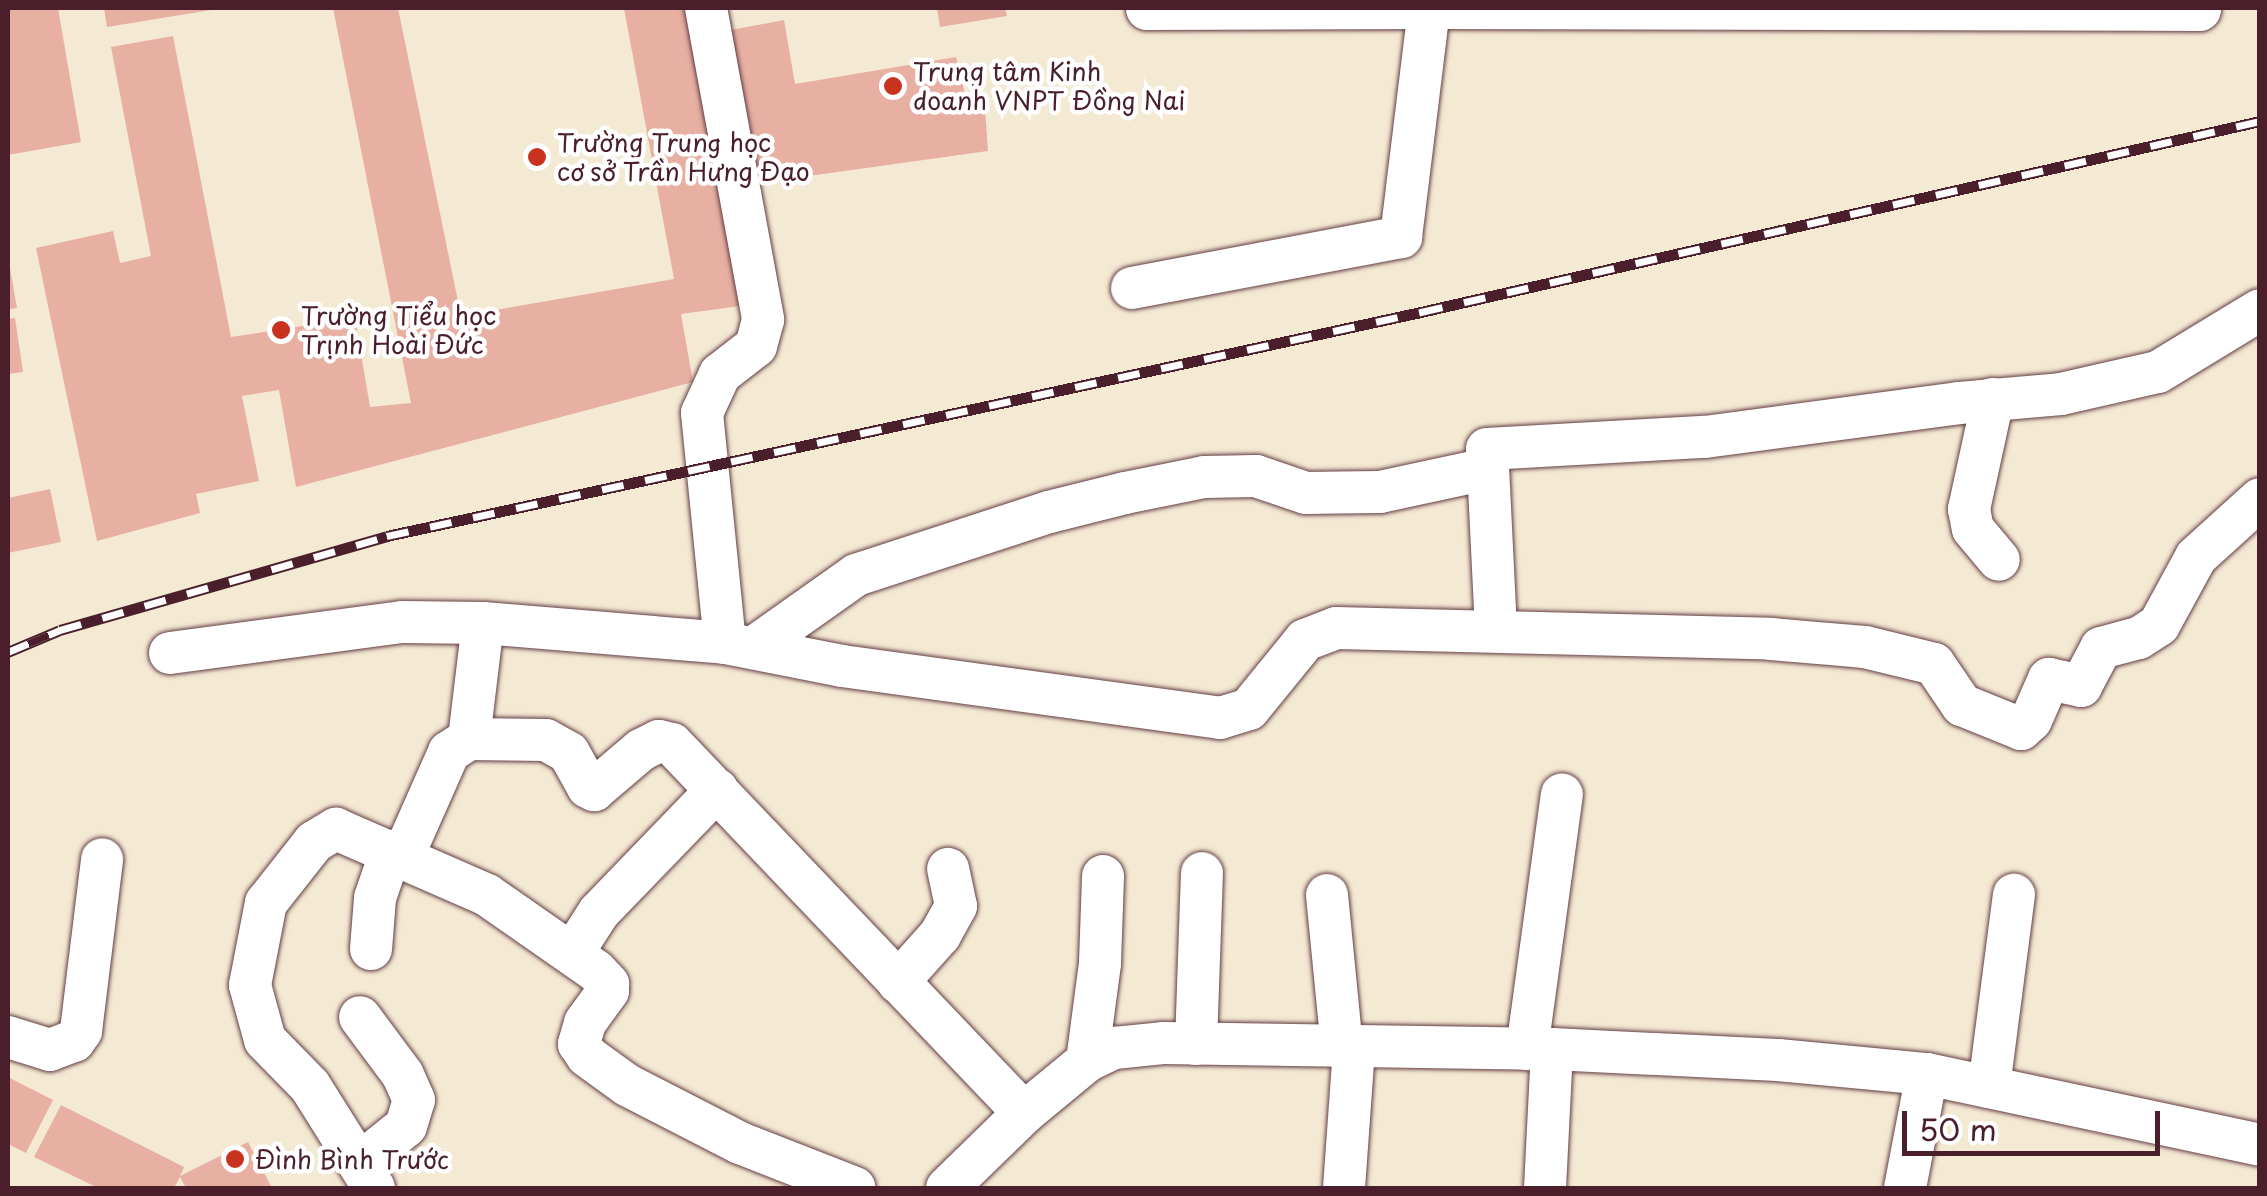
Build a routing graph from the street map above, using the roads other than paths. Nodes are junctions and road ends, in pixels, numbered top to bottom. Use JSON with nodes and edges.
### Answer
{"nodes":[{"id":1,"x":706,"y":8,"type":"edge"},
{"id":2,"x":1420,"y":8,"type":"edge"},
{"id":3,"x":1429,"y":8,"type":"edge"},
{"id":4,"x":1444,"y":8,"type":"edge"},
{"id":5,"x":1146,"y":9,"type":"edge"},
{"id":6,"x":2200,"y":10,"type":"edge"},
{"id":7,"x":1132,"y":288,"type":"dead end"},
{"id":8,"x":2260,"y":310,"type":"edge"},
{"id":9,"x":1993,"y":399,"type":"junction"},
{"id":10,"x":1486,"y":469,"type":"junction"},
{"id":11,"x":2260,"y":499,"type":"edge"},
{"id":12,"x":1999,"y":560,"type":"dead end"},
{"id":13,"x":483,"y":623,"type":"junction"},
{"id":14,"x":1496,"y":630,"type":"junction"},
{"id":15,"x":739,"y":646,"type":"junction"},
{"id":16,"x":170,"y":653,"type":"dead end"},
{"id":17,"x":470,"y":739,"type":"junction"},
{"id":18,"x":717,"y":790,"type":"junction"},
{"id":19,"x":1562,"y":794,"type":"dead end"},
{"id":20,"x":397,"y":853,"type":"junction"},
{"id":21,"x":102,"y":859,"type":"dead end"},
{"id":22,"x":948,"y":869,"type":"dead end"},
{"id":23,"x":1202,"y":873,"type":"dead end"},
{"id":24,"x":1102,"y":876,"type":"dead end"},
{"id":25,"x":1327,"y":895,"type":"dead end"},
{"id":26,"x":2014,"y":895,"type":"dead end"},
{"id":27,"x":371,"y":949,"type":"dead end"},
{"id":28,"x":572,"y":954,"type":"junction"},
{"id":29,"x":898,"y":982,"type":"junction"},
{"id":30,"x":360,"y":1017,"type":"dead end"},
{"id":31,"x":8,"y":1038,"type":"edge"},
{"id":32,"x":1196,"y":1044,"type":"junction"},
{"id":33,"x":1348,"y":1048,"type":"junction"},
{"id":34,"x":1540,"y":1049,"type":"junction"},
{"id":35,"x":1087,"y":1061,"type":"junction"},
{"id":36,"x":1927,"y":1074,"type":"junction"},
{"id":37,"x":1989,"y":1087,"type":"junction"},
{"id":38,"x":1024,"y":1112,"type":"junction"},
{"id":39,"x":2260,"y":1146,"type":"edge"},
{"id":40,"x":367,"y":1176,"type":"edge"},
{"id":41,"x":855,"y":1188,"type":"edge"},
{"id":42,"x":947,"y":1188,"type":"edge"},
{"id":43,"x":1344,"y":1188,"type":"edge"},
{"id":44,"x":1545,"y":1188,"type":"edge"},
{"id":45,"x":1905,"y":1188,"type":"edge"}],
"edges":[{"from":1,"to":15,"type":"street"},
{"from":2,"to":5,"type":"street"},
{"from":3,"to":7,"type":"street"},
{"from":4,"to":6,"type":"street"},
{"from":8,"to":9,"type":"street"},
{"from":9,"to":10,"type":"street"},
{"from":9,"to":12,"type":"street"},
{"from":10,"to":14,"type":"street"},
{"from":10,"to":15,"type":"street"},
{"from":11,"to":14,"type":"street"},
{"from":13,"to":15,"type":"street"},
{"from":13,"to":16,"type":"street"},
{"from":13,"to":17,"type":"street"},
{"from":14,"to":15,"type":"street"},
{"from":17,"to":18,"type":"street"},
{"from":17,"to":20,"type":"street"},
{"from":18,"to":28,"type":"street"},
{"from":18,"to":29,"type":"street"},
{"from":19,"to":34,"type":"street"},
{"from":20,"to":27,"type":"street"},
{"from":20,"to":28,"type":"street"},
{"from":20,"to":40,"type":"street"},
{"from":21,"to":31,"type":"street"},
{"from":22,"to":29,"type":"street"},
{"from":23,"to":32,"type":"street"},
{"from":24,"to":35,"type":"street"},
{"from":25,"to":33,"type":"street"},
{"from":26,"to":37,"type":"street"},
{"from":28,"to":41,"type":"street"},
{"from":29,"to":38,"type":"street"},
{"from":30,"to":40,"type":"street"},
{"from":32,"to":33,"type":"street"},
{"from":32,"to":35,"type":"street"},
{"from":33,"to":34,"type":"street"},
{"from":33,"to":43,"type":"street"},
{"from":34,"to":36,"type":"street"},
{"from":34,"to":44,"type":"street"},
{"from":35,"to":38,"type":"street"},
{"from":36,"to":37,"type":"street"},
{"from":36,"to":45,"type":"street"},
{"from":37,"to":39,"type":"street"},
{"from":38,"to":42,"type":"street"}]}
